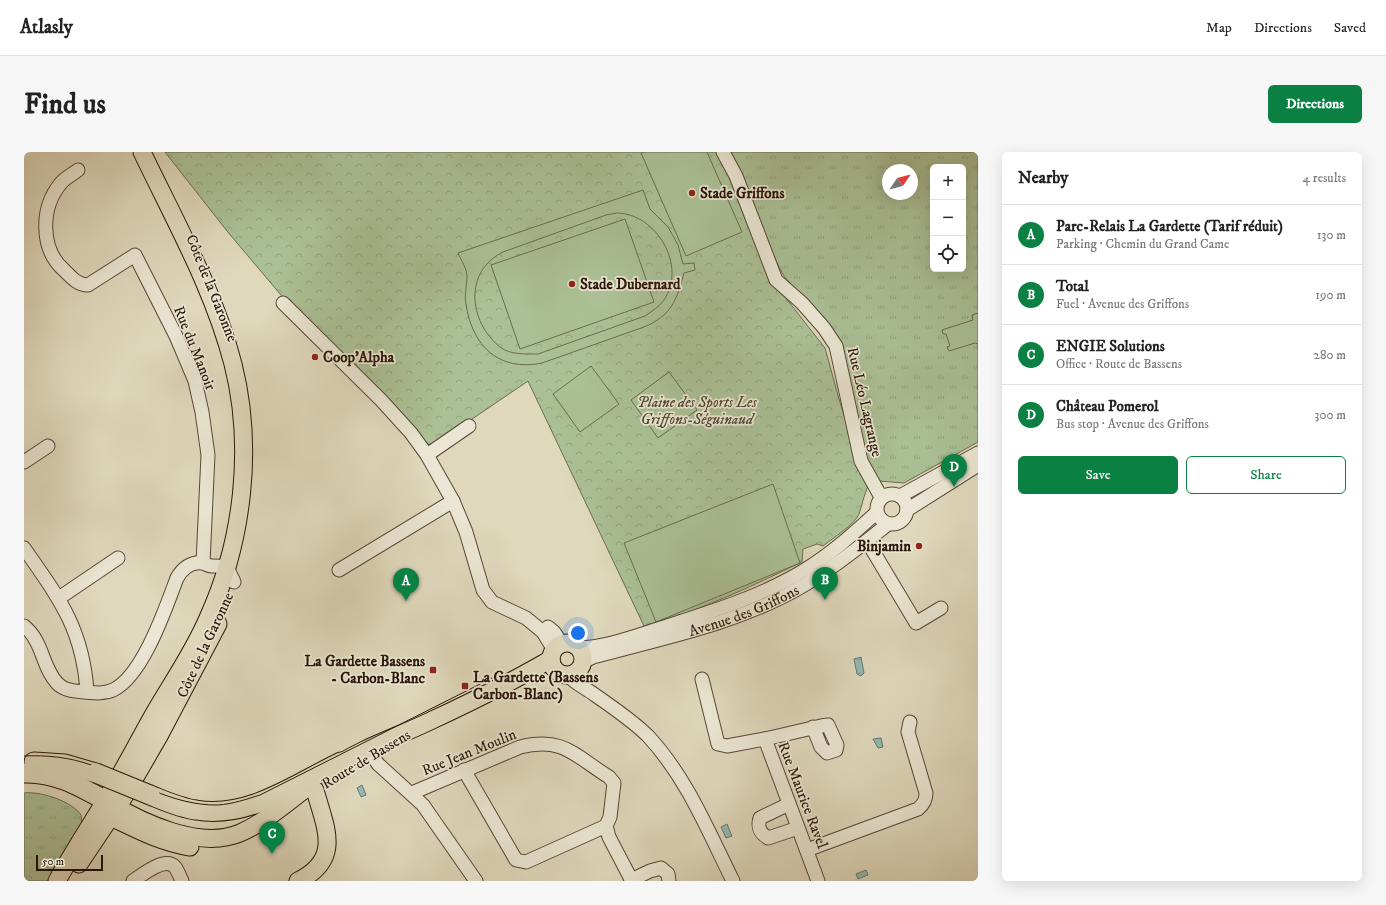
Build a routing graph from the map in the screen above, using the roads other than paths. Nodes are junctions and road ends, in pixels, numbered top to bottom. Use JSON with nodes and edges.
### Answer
{"nodes":[{"id":1,"x":142,"y":152,"type":"edge"},
{"id":2,"x":151,"y":152,"type":"edge"},
{"id":3,"x":723,"y":152,"type":"edge"},
{"id":4,"x":78,"y":170,"type":"dead end"},
{"id":5,"x":283,"y":303,"type":"dead end"},
{"id":6,"x":469,"y":426,"type":"dead end"},
{"id":7,"x":48,"y":446,"type":"dead end"},
{"id":8,"x":978,"y":453,"type":"edge"},
{"id":9,"x":428,"y":455,"type":"junction"},
{"id":10,"x":24,"y":462,"type":"edge"},
{"id":11,"x":978,"y":465,"type":"edge"},
{"id":12,"x":943,"y":480,"type":"junction"},
{"id":13,"x":900,"y":496,"type":"junction"},
{"id":14,"x":881,"y":498,"type":"junction"},
{"id":15,"x":454,"y":501,"type":"junction"},
{"id":16,"x":907,"y":510,"type":"junction"},
{"id":17,"x":876,"y":513,"type":"junction"},
{"id":18,"x":888,"y":524,"type":"junction"},
{"id":19,"x":867,"y":541,"type":"junction"},
{"id":20,"x":24,"y":548,"type":"edge"},
{"id":21,"x":118,"y":558,"type":"dead end"},
{"id":22,"x":206,"y":565,"type":"junction"},
{"id":23,"x":339,"y":570,"type":"dead end"},
{"id":24,"x":227,"y":578,"type":"junction"},
{"id":25,"x":59,"y":598,"type":"junction"},
{"id":26,"x":940,"y":608,"type":"dead end"},
{"id":27,"x":24,"y":626,"type":"edge"},
{"id":28,"x":567,"y":660,"type":"junction"},
{"id":29,"x":702,"y":678,"type":"dead end"},
{"id":30,"x":87,"y":692,"type":"junction"},
{"id":31,"x":910,"y":722,"type":"dead end"},
{"id":32,"x":427,"y":723,"type":"junction"},
{"id":33,"x":813,"y":727,"type":"dead end"},
{"id":34,"x":765,"y":739,"type":"junction"},
{"id":35,"x":372,"y":755,"type":"junction"},
{"id":36,"x":341,"y":762,"type":"junction"},
{"id":37,"x":24,"y":763,"type":"edge"},
{"id":38,"x":464,"y":770,"type":"junction"},
{"id":39,"x":24,"y":773,"type":"edge"},
{"id":40,"x":124,"y":778,"type":"junction"},
{"id":41,"x":24,"y":786,"type":"edge"},
{"id":42,"x":87,"y":790,"type":"junction"},
{"id":43,"x":315,"y":790,"type":"junction"},
{"id":44,"x":412,"y":793,"type":"junction"},
{"id":45,"x":296,"y":803,"type":"junction"},
{"id":46,"x":789,"y":804,"type":"junction"},
{"id":47,"x":108,"y":809,"type":"junction"},
{"id":48,"x":151,"y":824,"type":"junction"},
{"id":49,"x":126,"y":826,"type":"junction"},
{"id":50,"x":606,"y":826,"type":"junction"},
{"id":51,"x":798,"y":828,"type":"junction"},
{"id":52,"x":326,"y":830,"type":"junction"},
{"id":53,"x":94,"y":840,"type":"junction"},
{"id":54,"x":807,"y":850,"type":"junction"},
{"id":55,"x":632,"y":880,"type":"edge"},
{"id":56,"x":57,"y":881,"type":"edge"},
{"id":57,"x":68,"y":881,"type":"edge"},
{"id":58,"x":133,"y":881,"type":"edge"},
{"id":59,"x":182,"y":881,"type":"edge"},
{"id":60,"x":298,"y":881,"type":"edge"},
{"id":61,"x":476,"y":881,"type":"edge"},
{"id":62,"x":669,"y":881,"type":"edge"},
{"id":63,"x":733,"y":881,"type":"edge"},
{"id":64,"x":818,"y":881,"type":"edge"}],
"edges":[{"from":1,"to":24,"type":"main road","name":"Côte de la Garonne"},
{"from":2,"to":24,"type":"main road","name":"Côte de la Garonne"},
{"from":3,"to":14,"type":"street","name":"Rue Léo Lagrange"},
{"from":4,"to":22,"type":"street","name":"Rue du Manoir"},
{"from":5,"to":9,"type":"street"},
{"from":6,"to":9,"type":"street"},
{"from":7,"to":10,"type":"street"},
{"from":8,"to":12,"type":"street"},
{"from":9,"to":15,"type":"street"},
{"from":11,"to":12,"type":"street"},
{"from":12,"to":13,"type":"street"},
{"from":12,"to":16,"type":"street"},
{"from":13,"to":14,"type":"street"},
{"from":13,"to":16,"type":"street"},
{"from":14,"to":17,"type":"street"},
{"from":15,"to":23,"type":"street"},
{"from":15,"to":28,"type":"street"},
{"from":16,"to":18,"type":"street"},
{"from":17,"to":18,"type":"street"},
{"from":17,"to":28,"type":"street","name":"Avenue des Griffons"},
{"from":18,"to":19,"type":"street","name":"Avenue des Griffons"},
{"from":19,"to":26,"type":"street"},
{"from":19,"to":28,"type":"street","name":"Avenue des Griffons"},
{"from":20,"to":25,"type":"street"},
{"from":21,"to":25,"type":"street"},
{"from":22,"to":24,"type":"street"},
{"from":22,"to":24,"type":"street"},
{"from":22,"to":30,"type":"street"},
{"from":24,"to":40,"type":"main road","name":"Côte de la Garonne"},
{"from":25,"to":30,"type":"street"},
{"from":27,"to":30,"type":"street"},
{"from":28,"to":32,"type":"main road","name":"Avenue des Griffons"},
{"from":28,"to":63,"type":"street"},
{"from":29,"to":34,"type":"street","name":"Rue Maurice Ravel"},
{"from":31,"to":54,"type":"street"},
{"from":32,"to":35,"type":"main road","name":"Route de Bassens"},
{"from":32,"to":36,"type":"main road"},
{"from":33,"to":34,"type":"street"},
{"from":34,"to":46,"type":"street","name":"Rue Maurice Ravel"},
{"from":35,"to":43,"type":"main road","name":"Route de Bassens"},
{"from":35,"to":44,"type":"street"},
{"from":36,"to":37,"type":"highway","bridge":true},
{"from":36,"to":48,"type":"main road"},
{"from":38,"to":44,"type":"street","name":"Rue Jean Moulin"},
{"from":38,"to":50,"type":"street"},
{"from":38,"to":50,"type":"street","name":"Rue Jean Moulin"},
{"from":39,"to":42,"type":"highway"},
{"from":40,"to":42,"type":"highway"},
{"from":40,"to":47,"type":"main road","name":"Côte de la Garonne"},
{"from":40,"to":48,"type":"main road"},
{"from":41,"to":47,"type":"highway"},
{"from":42,"to":47,"type":"highway"},
{"from":43,"to":45,"type":"main road","name":"Route de Bassens"},
{"from":43,"to":52,"type":"main road"},
{"from":44,"to":61,"type":"street"},
{"from":45,"to":49,"type":"main road","name":"Route de Bassens"},
{"from":45,"to":52,"type":"main road"},
{"from":46,"to":51,"type":"street","name":"Rue Maurice Ravel"},
{"from":46,"to":51,"type":"street"},
{"from":47,"to":48,"type":"main road"},
{"from":47,"to":49,"type":"main road","name":"Route de Bassens"},
{"from":47,"to":53,"type":"main road"},
{"from":47,"to":56,"type":"main road"},
{"from":49,"to":53,"type":"main road"},
{"from":50,"to":55,"type":"street"},
{"from":51,"to":54,"type":"street","name":"Rue Maurice Ravel"},
{"from":52,"to":60,"type":"main road"},
{"from":53,"to":57,"type":"main road"},
{"from":54,"to":64,"type":"street","name":"Rue Maurice Ravel"},
{"from":55,"to":62,"type":"street"},
{"from":58,"to":59,"type":"street"}]}
